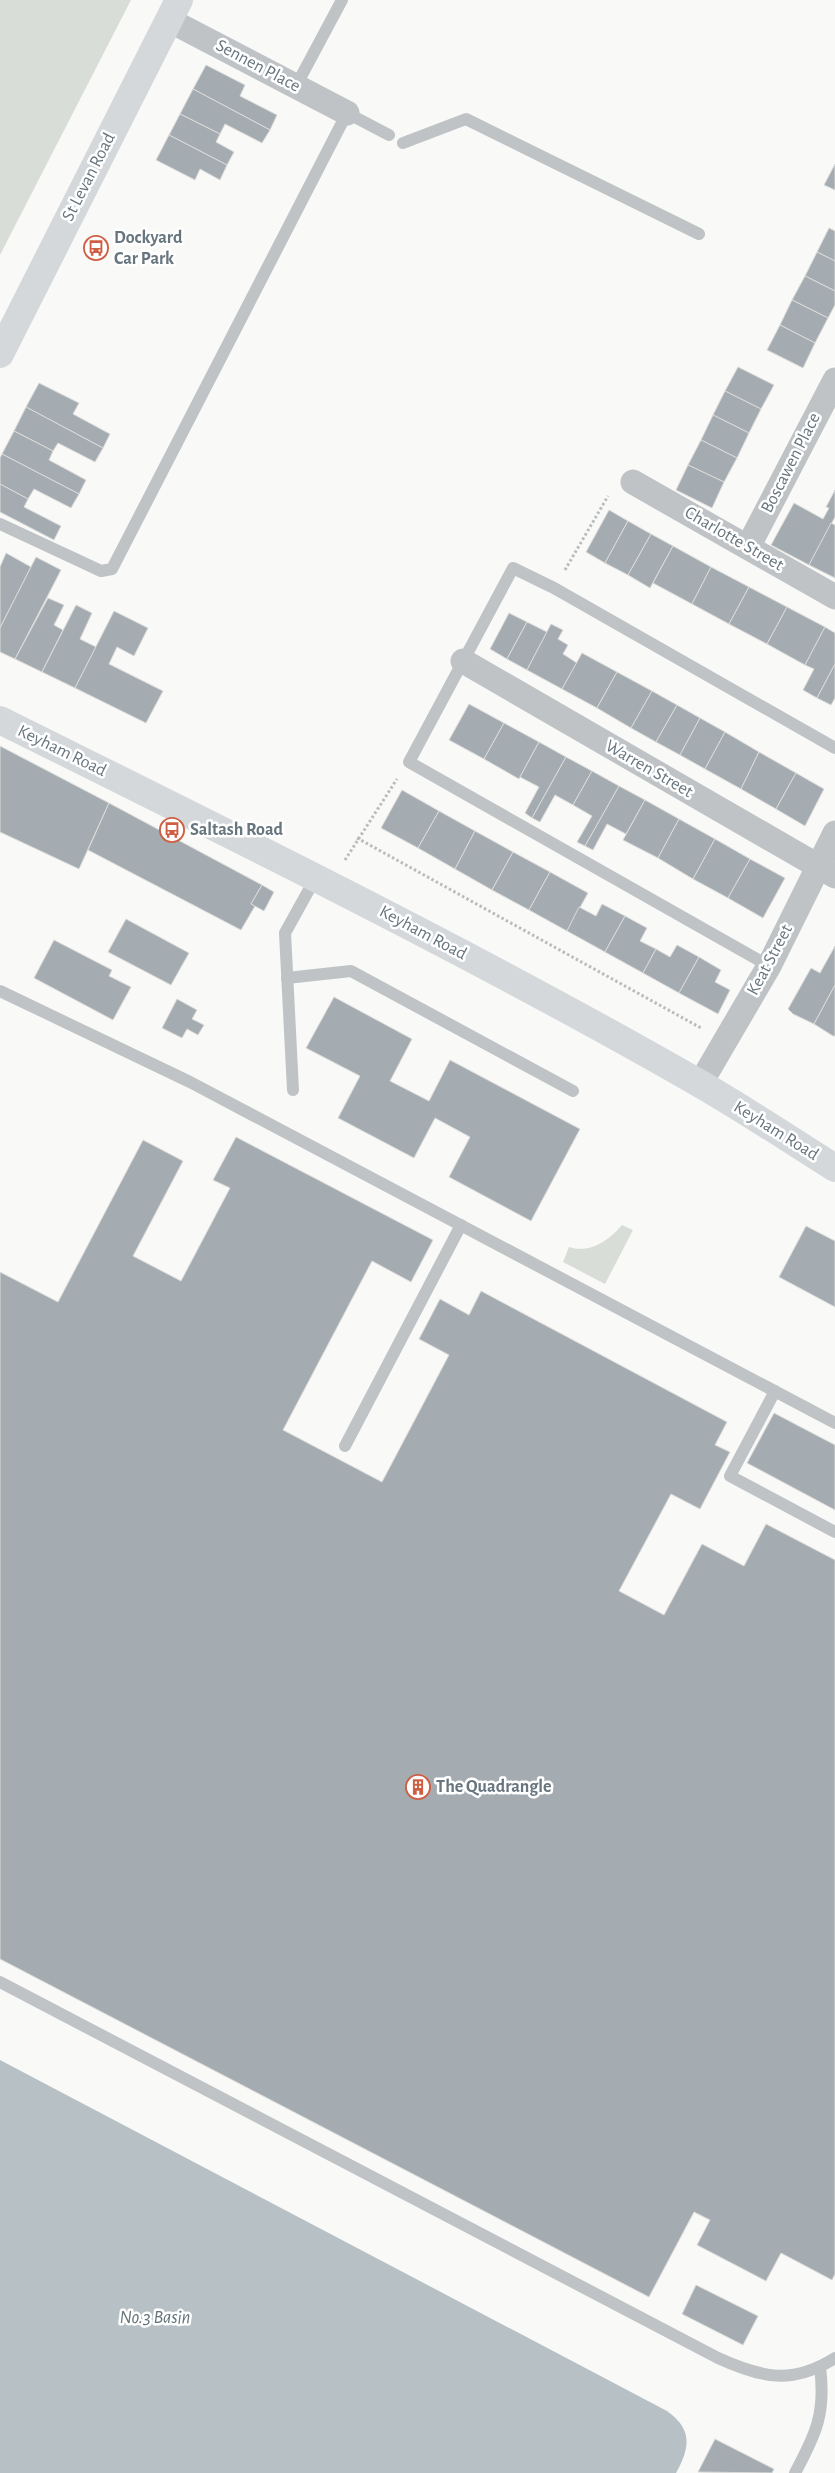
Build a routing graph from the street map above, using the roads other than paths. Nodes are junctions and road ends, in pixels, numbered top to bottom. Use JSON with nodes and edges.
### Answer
{"nodes":[{"id":1,"x":342,"y":0,"type":"edge"},
{"id":2,"x":174,"y":10,"type":"edge"},
{"id":3,"x":296,"y":86,"type":"junction"},
{"id":4,"x":347,"y":113,"type":"junction"},
{"id":5,"x":389,"y":135,"type":"dead end"},
{"id":6,"x":403,"y":143,"type":"dead end"},
{"id":7,"x":700,"y":234,"type":"dead end"},
{"id":8,"x":0,"y":354,"type":"edge"},
{"id":9,"x":833,"y":389,"type":"edge"},
{"id":10,"x":633,"y":482,"type":"dead end"},
{"id":11,"x":0,"y":524,"type":"edge"},
{"id":12,"x":748,"y":547,"type":"junction"},
{"id":13,"x":835,"y":597,"type":"edge"},
{"id":14,"x":463,"y":661,"type":"junction"},
{"id":15,"x":0,"y":720,"type":"edge"},
{"id":16,"x":835,"y":748,"type":"edge"},
{"id":17,"x":835,"y":833,"type":"edge"},
{"id":18,"x":826,"y":871,"type":"edge"},
{"id":19,"x":316,"y":877,"type":"junction"},
{"id":20,"x":769,"y":966,"type":"junction"},
{"id":21,"x":287,"y":978,"type":"junction"},
{"id":22,"x":1,"y":994,"type":"edge"},
{"id":23,"x":700,"y":1084,"type":"junction"},
{"id":24,"x":293,"y":1090,"type":"dead end"},
{"id":25,"x":573,"y":1091,"type":"dead end"},
{"id":26,"x":835,"y":1168,"type":"edge"},
{"id":27,"x":461,"y":1225,"type":"junction"},
{"id":28,"x":775,"y":1391,"type":"junction"},
{"id":29,"x":835,"y":1423,"type":"edge"},
{"id":30,"x":345,"y":1446,"type":"dead end"},
{"id":31,"x":835,"y":1532,"type":"edge"},
{"id":32,"x":0,"y":1982,"type":"edge"},
{"id":33,"x":835,"y":2358,"type":"edge"},
{"id":34,"x":820,"y":2367,"type":"junction"},
{"id":35,"x":795,"y":2473,"type":"edge"}],
"edges":[{"from":1,"to":3,"type":"lane"},
{"from":2,"to":3,"type":"street","name":"Sennen Place"},
{"from":2,"to":8,"type":"main road","name":"St Levan Road"},
{"from":3,"to":4,"type":"street","name":"Sennen Place"},
{"from":4,"to":5,"type":"lane"},
{"from":4,"to":11,"type":"lane"},
{"from":6,"to":7,"type":"lane"},
{"from":9,"to":12,"type":"street","name":"Boscawen Place"},
{"from":10,"to":12,"type":"street","name":"Charlotte Street"},
{"from":12,"to":13,"type":"street","name":"Charlotte Street"},
{"from":14,"to":16,"type":"lane"},
{"from":14,"to":18,"type":"street","name":"Warren Street"},
{"from":14,"to":20,"type":"lane"},
{"from":15,"to":19,"type":"main road","name":"Keyham Road"},
{"from":17,"to":18,"type":"street","name":"Keat Street"},
{"from":18,"to":20,"type":"street","name":"Keat Street"},
{"from":19,"to":21,"type":"lane"},
{"from":19,"to":23,"type":"main road","name":"Keyham Road"},
{"from":20,"to":23,"type":"street","name":"Keat Street"},
{"from":21,"to":24,"type":"lane"},
{"from":21,"to":25,"type":"lane"},
{"from":22,"to":27,"type":"lane"},
{"from":23,"to":26,"type":"main road","name":"Keyham Road"},
{"from":27,"to":28,"type":"lane"},
{"from":27,"to":30,"type":"lane"},
{"from":28,"to":29,"type":"lane"},
{"from":28,"to":31,"type":"lane"},
{"from":32,"to":34,"type":"lane"},
{"from":33,"to":34,"type":"lane"},
{"from":34,"to":35,"type":"lane"}]}
